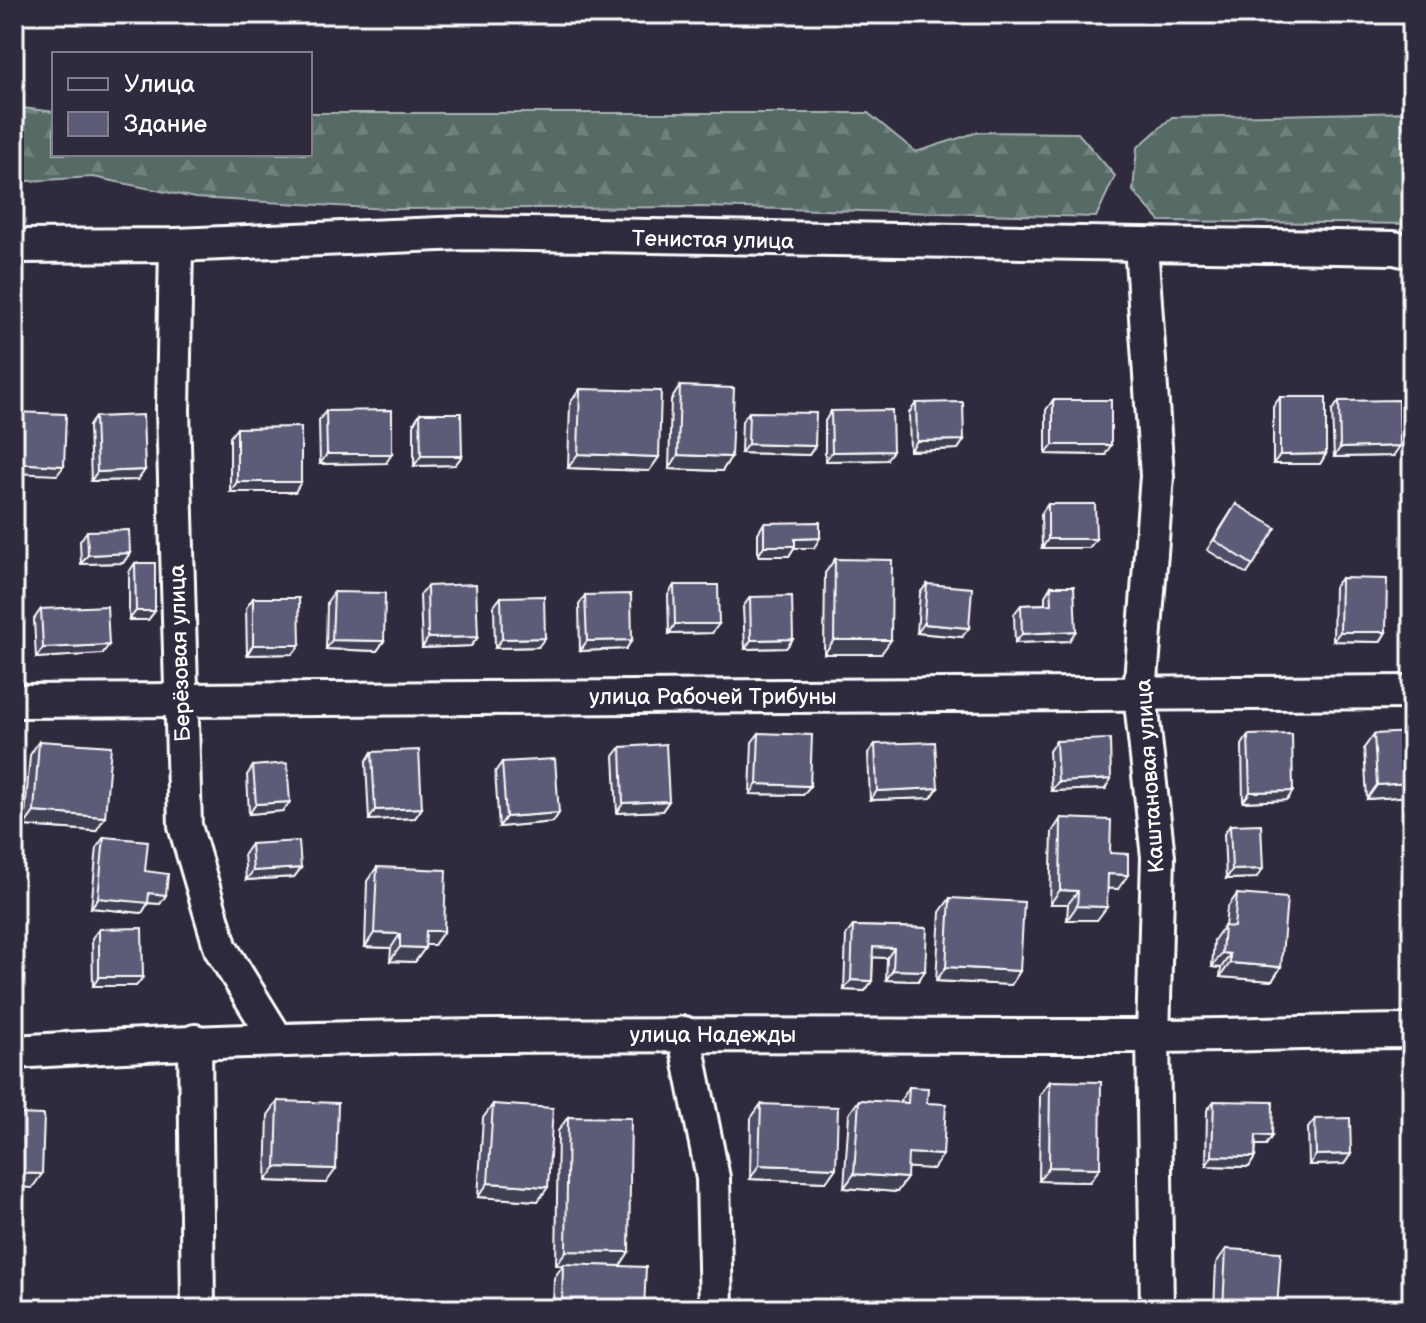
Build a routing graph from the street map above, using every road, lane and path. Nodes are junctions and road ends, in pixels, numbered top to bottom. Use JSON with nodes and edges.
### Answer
{"nodes":[{"id":1,"x":176,"y":245,"type":"junction"},
{"id":2,"x":1141,"y":245,"type":"junction"},
{"id":3,"x":14,"y":246,"type":"edge"},
{"id":4,"x":1412,"y":252,"type":"edge"},
{"id":5,"x":1412,"y":692,"type":"edge"},
{"id":6,"x":1140,"y":693,"type":"junction"},
{"id":7,"x":180,"y":700,"type":"junction"},
{"id":8,"x":14,"y":701,"type":"edge"},
{"id":9,"x":1412,"y":1031,"type":"edge"},
{"id":10,"x":684,"y":1033,"type":"junction"},
{"id":11,"x":1153,"y":1036,"type":"junction"},
{"id":12,"x":277,"y":1040,"type":"junction"},
{"id":13,"x":195,"y":1041,"type":"junction"},
{"id":14,"x":14,"y":1052,"type":"edge"},
{"id":15,"x":198,"y":1309,"type":"edge"},
{"id":16,"x":716,"y":1309,"type":"edge"},
{"id":17,"x":1157,"y":1309,"type":"edge"}],
"edges":[{"from":1,"to":2,"type":"street","name":"Тенистая улица"},
{"from":1,"to":3,"type":"street","name":"Тенистая улица"},
{"from":1,"to":7,"type":"street","name":"Берёзовая улица"},
{"from":2,"to":4,"type":"street","name":"Тенистая улица"},
{"from":2,"to":6,"type":"street","name":"Каштановая улица"},
{"from":5,"to":6,"type":"street","name":"улица Рабочей Трибуны"},
{"from":6,"to":7,"type":"street","name":"улица Рабочей Трибуны"},
{"from":6,"to":11,"type":"street","name":"Каштановая улица"},
{"from":7,"to":8,"type":"street","name":"улица Рабочей Трибуны"},
{"from":7,"to":12,"type":"street","name":"Берёзовая улица"},
{"from":9,"to":11,"type":"street","name":"улица Надежды"},
{"from":10,"to":11,"type":"street","name":"улица Надежды"},
{"from":10,"to":12,"type":"street","name":"улица Надежды"},
{"from":10,"to":16,"type":"street"},
{"from":11,"to":17,"type":"street","name":"Каштановая улица"},
{"from":12,"to":13,"type":"street","name":"улица Надежды"},
{"from":13,"to":14,"type":"street","name":"улица Надежды"},
{"from":13,"to":15,"type":"street"}]}
